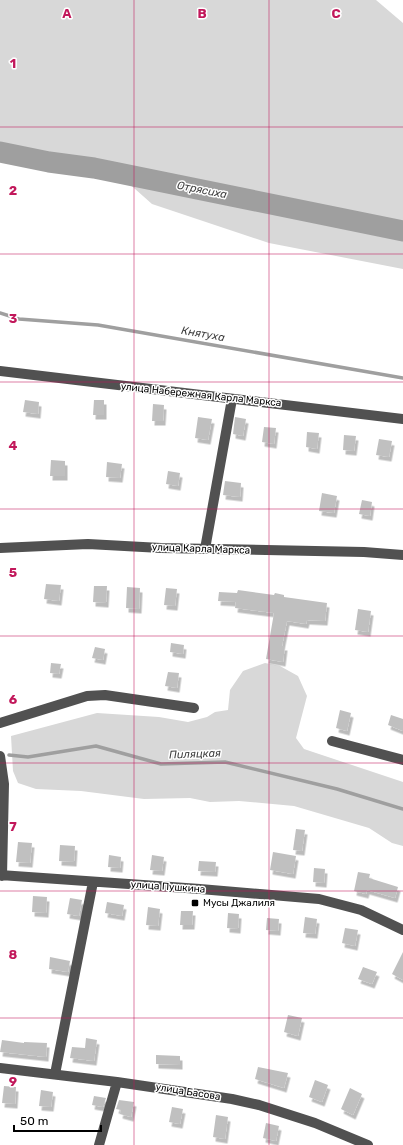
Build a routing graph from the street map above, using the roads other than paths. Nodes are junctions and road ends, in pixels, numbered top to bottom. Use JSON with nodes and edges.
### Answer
{"nodes":[{"id":1,"x":0,"y":371,"type":"edge"},
{"id":2,"x":232,"y":399,"type":"junction"},
{"id":3,"x":403,"y":419,"type":"edge"},
{"id":4,"x":0,"y":548,"type":"edge"},
{"id":5,"x":204,"y":549,"type":"junction"},
{"id":6,"x":403,"y":555,"type":"edge"},
{"id":7,"x":194,"y":708,"type":"dead end"},
{"id":8,"x":0,"y":723,"type":"edge"},
{"id":9,"x":332,"y":741,"type":"dead end"},
{"id":10,"x":0,"y":756,"type":"edge"},
{"id":11,"x":403,"y":760,"type":"edge"},
{"id":12,"x":1,"y":876,"type":"edge"},
{"id":13,"x":93,"y":882,"type":"junction"},
{"id":14,"x":403,"y":930,"type":"edge"},
{"id":15,"x":0,"y":1068,"type":"edge"},
{"id":16,"x":55,"y":1074,"type":"junction"},
{"id":17,"x":117,"y":1082,"type":"junction"},
{"id":18,"x":99,"y":1145,"type":"edge"},
{"id":19,"x":368,"y":1145,"type":"edge"}],
"edges":[{"from":1,"to":2,"type":"street","name":"улица Набережная Карла Маркса"},
{"from":2,"to":3,"type":"street","name":"улица Набережная Карла Маркса"},
{"from":2,"to":5,"type":"street"},
{"from":4,"to":5,"type":"street","name":"улица Карла Маркса"},
{"from":5,"to":6,"type":"street","name":"улица Карла Маркса"},
{"from":7,"to":8,"type":"street"},
{"from":9,"to":11,"type":"street"},
{"from":10,"to":12,"type":"street"},
{"from":12,"to":13,"type":"street","name":"улица Пушкина"},
{"from":13,"to":14,"type":"street","name":"улица Пушкина"},
{"from":13,"to":16,"type":"street"},
{"from":15,"to":16,"type":"street","name":"улица Басова"},
{"from":16,"to":17,"type":"street","name":"улица Басова"},
{"from":17,"to":18,"type":"street"},
{"from":17,"to":19,"type":"street","name":"улица Басова"}]}
